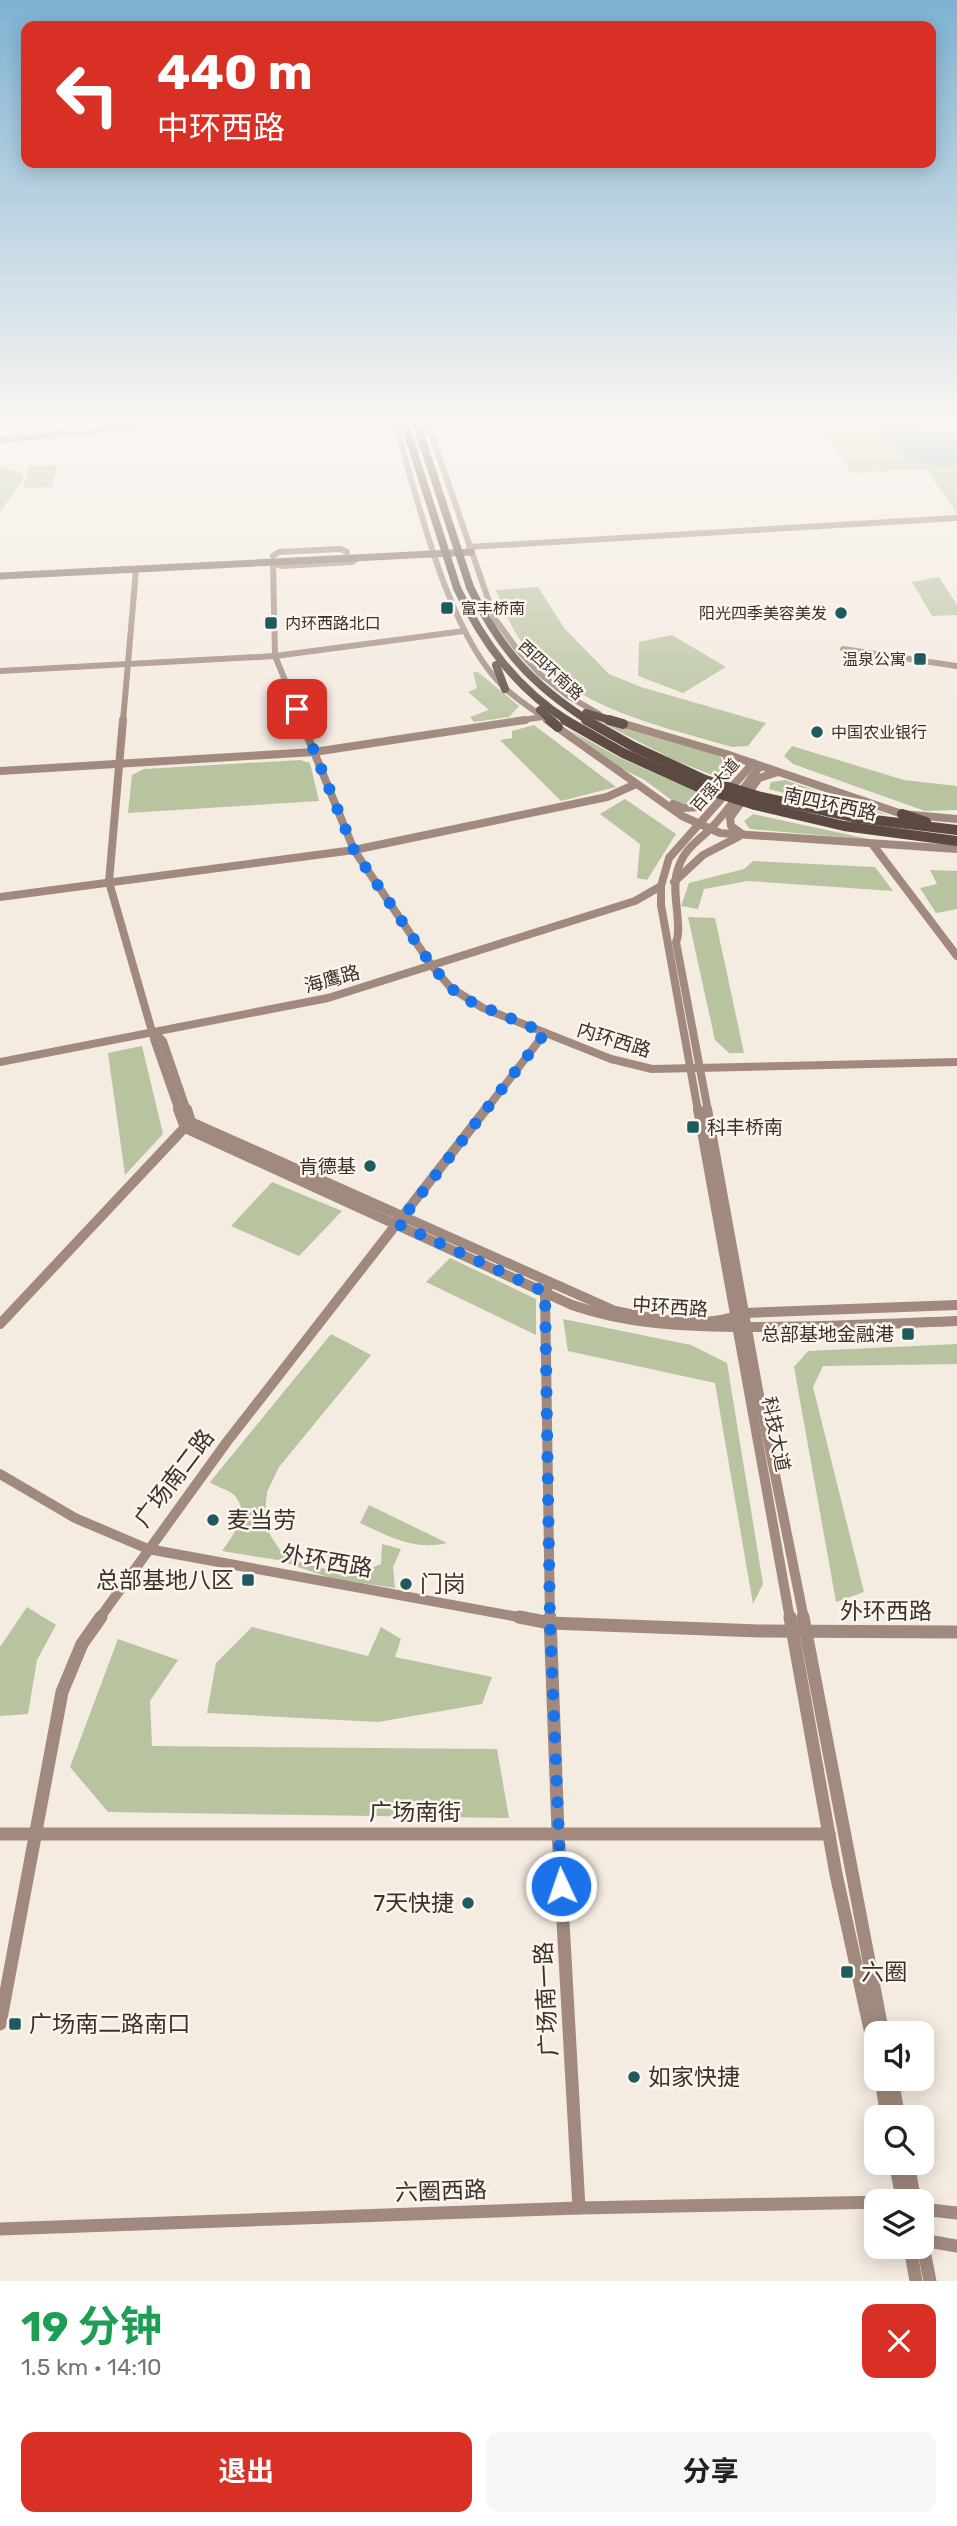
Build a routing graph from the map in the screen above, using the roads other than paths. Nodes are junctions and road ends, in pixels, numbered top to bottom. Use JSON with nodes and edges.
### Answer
{"nodes":[{"id":1,"x":426,"y":528,"type":"edge"},
{"id":2,"x":438,"y":528,"type":"edge"},
{"id":3,"x":451,"y":528,"type":"edge"},
{"id":4,"x":463,"y":528,"type":"edge"},
{"id":5,"x":820,"y":528,"type":"edge"},
{"id":6,"x":465,"y":536,"type":"junction"},
{"id":7,"x":429,"y":538,"type":"junction"},
{"id":8,"x":470,"y":550,"type":"junction"},
{"id":9,"x":433,"y":551,"type":"junction"},
{"id":10,"x":273,"y":560,"type":"junction"},
{"id":11,"x":0,"y":570,"type":"edge"},
{"id":12,"x":136,"y":570,"type":"junction"},
{"id":13,"x":0,"y":576,"type":"edge"},
{"id":14,"x":464,"y":631,"type":"junction"},
{"id":15,"x":511,"y":644,"type":"junction"},
{"id":16,"x":843,"y":649,"type":"dead end"},
{"id":17,"x":275,"y":656,"type":"junction"},
{"id":18,"x":494,"y":658,"type":"junction"},
{"id":19,"x":127,"y":665,"type":"junction"},
{"id":20,"x":957,"y":666,"type":"edge"},
{"id":21,"x":0,"y":671,"type":"edge"},
{"id":22,"x":541,"y":687,"type":"junction"},
{"id":23,"x":506,"y":689,"type":"junction"},
{"id":24,"x":531,"y":695,"type":"junction"},
{"id":25,"x":558,"y":703,"type":"junction"},
{"id":26,"x":543,"y":717,"type":"junction"},
{"id":27,"x":623,"y":724,"type":"junction"},
{"id":28,"x":558,"y":727,"type":"junction"},
{"id":29,"x":314,"y":752,"type":"junction"},
{"id":30,"x":726,"y":754,"type":"junction"},
{"id":31,"x":118,"y":765,"type":"junction"},
{"id":32,"x":756,"y":765,"type":"junction"},
{"id":33,"x":0,"y":771,"type":"edge"},
{"id":34,"x":779,"y":772,"type":"junction"},
{"id":35,"x":702,"y":783,"type":"junction"},
{"id":36,"x":636,"y":784,"type":"junction"},
{"id":37,"x":650,"y":793,"type":"junction"},
{"id":38,"x":758,"y":801,"type":"junction"},
{"id":39,"x":701,"y":807,"type":"junction"},
{"id":40,"x":902,"y":814,"type":"junction"},
{"id":41,"x":957,"y":819,"type":"edge"},
{"id":42,"x":699,"y":825,"type":"junction"},
{"id":43,"x":710,"y":829,"type":"junction"},
{"id":44,"x":957,"y":829,"type":"edge"},
{"id":45,"x":743,"y":835,"type":"junction"},
{"id":46,"x":695,"y":840,"type":"junction"},
{"id":47,"x":957,"y":841,"type":"edge"},
{"id":48,"x":873,"y":845,"type":"junction"},
{"id":49,"x":957,"y":849,"type":"edge"},
{"id":50,"x":354,"y":850,"type":"junction"},
{"id":51,"x":109,"y":882,"type":"junction"},
{"id":52,"x":674,"y":882,"type":"junction"},
{"id":53,"x":661,"y":886,"type":"junction"},
{"id":54,"x":0,"y":897,"type":"edge"},
{"id":55,"x":957,"y":956,"type":"edge"},
{"id":56,"x":432,"y":966,"type":"junction"},
{"id":57,"x":155,"y":1033,"type":"junction"},
{"id":58,"x":545,"y":1033,"type":"junction"},
{"id":59,"x":0,"y":1062,"type":"edge"},
{"id":60,"x":957,"y":1062,"type":"edge"},
{"id":61,"x":694,"y":1068,"type":"junction"},
{"id":62,"x":188,"y":1125,"type":"junction"},
{"id":63,"x":400,"y":1221,"type":"junction"},
{"id":64,"x":547,"y":1289,"type":"junction"},
{"id":65,"x":957,"y":1305,"type":"edge"},
{"id":66,"x":957,"y":1321,"type":"edge"},
{"id":67,"x":741,"y":1322,"type":"junction"},
{"id":68,"x":0,"y":1324,"type":"edge"},
{"id":69,"x":0,"y":1474,"type":"edge"},
{"id":70,"x":148,"y":1549,"type":"junction"},
{"id":71,"x":550,"y":1623,"type":"junction"},
{"id":72,"x":793,"y":1630,"type":"junction"},
{"id":73,"x":806,"y":1632,"type":"junction"},
{"id":74,"x":957,"y":1632,"type":"edge"},
{"id":75,"x":558,"y":1832,"type":"junction"},
{"id":76,"x":829,"y":1833,"type":"junction"},
{"id":77,"x":0,"y":1834,"type":"edge"},
{"id":78,"x":35,"y":1834,"type":"junction"},
{"id":79,"x":869,"y":2021,"type":"edge"},
{"id":80,"x":881,"y":2021,"type":"edge"},
{"id":81,"x":0,"y":2024,"type":"edge"},
{"id":82,"x":864,"y":2202,"type":"edge"},
{"id":83,"x":579,"y":2208,"type":"junction"},
{"id":84,"x":934,"y":2211,"type":"edge"},
{"id":85,"x":957,"y":2213,"type":"edge"},
{"id":86,"x":0,"y":2229,"type":"edge"},
{"id":87,"x":934,"y":2243,"type":"edge"},
{"id":88,"x":957,"y":2246,"type":"edge"},
{"id":89,"x":912,"y":2259,"type":"edge"},
{"id":90,"x":926,"y":2259,"type":"edge"},
{"id":91,"x":916,"y":2281,"type":"edge"},
{"id":92,"x":930,"y":2281,"type":"edge"}],
"edges":[{"from":1,"to":7,"type":"street","name":"西四环南路"},
{"from":2,"to":18,"type":"highway","name":"西四环南路","bridge":true},
{"from":3,"to":22,"type":"highway","name":"西四环南路","bridge":true},
{"from":4,"to":6,"type":"street","name":"西四环南路"},
{"from":5,"to":8,"type":"street"},
{"from":6,"to":7,"type":"street"},
{"from":6,"to":8,"type":"street","name":"西四环南路"},
{"from":7,"to":9,"type":"street","name":"西四环南路"},
{"from":8,"to":9,"type":"main road"},
{"from":8,"to":15,"type":"street","name":"西四环南路"},
{"from":9,"to":10,"type":"main road"},
{"from":9,"to":10,"type":"main road"},
{"from":9,"to":14,"type":"street","name":"西四环南路"},
{"from":10,"to":11,"type":"main road"},
{"from":10,"to":12,"type":"main road"},
{"from":10,"to":17,"type":"street","name":"内环西路"},
{"from":12,"to":13,"type":"main road"},
{"from":12,"to":19,"type":"street"},
{"from":14,"to":17,"type":"street"},
{"from":14,"to":23,"type":"street","name":"西四环南路"},
{"from":15,"to":22,"type":"highway"},
{"from":15,"to":27,"type":"street","name":"西四环南路"},
{"from":16,"to":20,"type":"street"},
{"from":17,"to":19,"type":"street"},
{"from":17,"to":29,"type":"street","name":"内环西路"},
{"from":18,"to":23,"type":"highway"},
{"from":18,"to":24,"type":"highway","name":"西四环南路"},
{"from":19,"to":21,"type":"street"},
{"from":19,"to":31,"type":"street"},
{"from":22,"to":25,"type":"highway","name":"西四环南路"},
{"from":23,"to":26,"type":"street","name":"西四环南路"},
{"from":24,"to":28,"type":"highway"},
{"from":24,"to":35,"type":"highway","name":"西四环南路"},
{"from":25,"to":27,"type":"highway"},
{"from":25,"to":35,"type":"highway","name":"西四环南路"},
{"from":26,"to":28,"type":"street","name":"西四环南路"},
{"from":26,"to":29,"type":"street"},
{"from":27,"to":30,"type":"street","name":"西四环南路"},
{"from":28,"to":36,"type":"street","name":"西四环南路"},
{"from":29,"to":31,"type":"street"},
{"from":29,"to":50,"type":"street","name":"内环西路"},
{"from":30,"to":32,"type":"street","name":"西四环南路"},
{"from":30,"to":39,"type":"street"},
{"from":31,"to":33,"type":"street"},
{"from":31,"to":51,"type":"street"},
{"from":32,"to":34,"type":"street","name":"南四环西路"},
{"from":32,"to":42,"type":"street","name":"百强大道"},
{"from":32,"to":43,"type":"street","name":"百强大道"},
{"from":34,"to":40,"type":"street","name":"南四环西路"},
{"from":34,"to":45,"type":"street"},
{"from":35,"to":38,"type":"highway","name":"南四环西路","bridge":true},
{"from":36,"to":37,"type":"street","name":"西四环南路"},
{"from":36,"to":50,"type":"street"},
{"from":37,"to":39,"type":"street"},
{"from":37,"to":42,"type":"street","name":"西四环南路"},
{"from":38,"to":44,"type":"highway","name":"南四环西路"},
{"from":38,"to":47,"type":"highway","name":"南四环西路"},
{"from":39,"to":42,"type":"main road"},
{"from":40,"to":41,"type":"street","name":"南四环西路"},
{"from":40,"to":44,"type":"highway"},
{"from":42,"to":43,"type":"street","name":"西四环南路"},
{"from":42,"to":46,"type":"main road"},
{"from":42,"to":53,"type":"main road","name":"科技大道"},
{"from":43,"to":45,"type":"street","name":"南四环西路"},
{"from":43,"to":46,"type":"street","name":"科技大道"},
{"from":45,"to":48,"type":"street","name":"南四环西路"},
{"from":45,"to":52,"type":"street"},
{"from":46,"to":52,"type":"street","name":"科技大道"},
{"from":48,"to":49,"type":"street","name":"南四环西路"},
{"from":48,"to":55,"type":"street"},
{"from":50,"to":51,"type":"street"},
{"from":50,"to":56,"type":"street","name":"内环西路"},
{"from":51,"to":54,"type":"street"},
{"from":51,"to":57,"type":"street"},
{"from":52,"to":61,"type":"street","name":"科技大道"},
{"from":53,"to":56,"type":"street","name":"海鹰路"},
{"from":53,"to":61,"type":"main road","name":"科技大道"},
{"from":56,"to":57,"type":"street","name":"海鹰路"},
{"from":56,"to":58,"type":"street","name":"内环西路"},
{"from":57,"to":59,"type":"street","name":"海鹰路"},
{"from":57,"to":62,"type":"street"},
{"from":58,"to":61,"type":"street","name":"内环西路"},
{"from":58,"to":63,"type":"street","name":"广场南二路"},
{"from":60,"to":61,"type":"street","name":"内环西路"},
{"from":61,"to":67,"type":"street","name":"科技大道"},
{"from":62,"to":63,"type":"street","name":"中环西路"},
{"from":62,"to":68,"type":"street"},
{"from":63,"to":64,"type":"street","name":"中环西路"},
{"from":63,"to":70,"type":"street","name":"广场南二路"},
{"from":64,"to":67,"type":"street","name":"中环西路"},
{"from":64,"to":71,"type":"street","name":"广场南一路"},
{"from":65,"to":67,"type":"street","name":"中环西路"},
{"from":66,"to":67,"type":"street","name":"中环西路"},
{"from":67,"to":72,"type":"street","name":"科技大道"},
{"from":67,"to":73,"type":"street","name":"科技大道"},
{"from":69,"to":70,"type":"street","name":"外环西路"},
{"from":70,"to":71,"type":"street","name":"外环西路"},
{"from":70,"to":78,"type":"street","name":"广场南二路"},
{"from":71,"to":72,"type":"street","name":"外环西路"},
{"from":71,"to":75,"type":"street","name":"广场南一路"},
{"from":72,"to":73,"type":"street","name":"外环西路"},
{"from":72,"to":76,"type":"street","name":"科技大道"},
{"from":73,"to":74,"type":"street","name":"外环西路"},
{"from":73,"to":80,"type":"street","name":"科技大道"},
{"from":75,"to":76,"type":"street","name":"广场南街"},
{"from":75,"to":78,"type":"street","name":"广场南街"},
{"from":75,"to":83,"type":"street","name":"广场南一路"},
{"from":76,"to":79,"type":"street","name":"科技大道"},
{"from":77,"to":78,"type":"street","name":"广场南街"},
{"from":78,"to":81,"type":"street","name":"广场南二路"},
{"from":82,"to":83,"type":"street","name":"六圈西路"},
{"from":83,"to":86,"type":"street","name":"六圈西路"},
{"from":84,"to":85,"type":"street"},
{"from":87,"to":88,"type":"street"},
{"from":89,"to":91,"type":"street"},
{"from":90,"to":92,"type":"street"}]}
